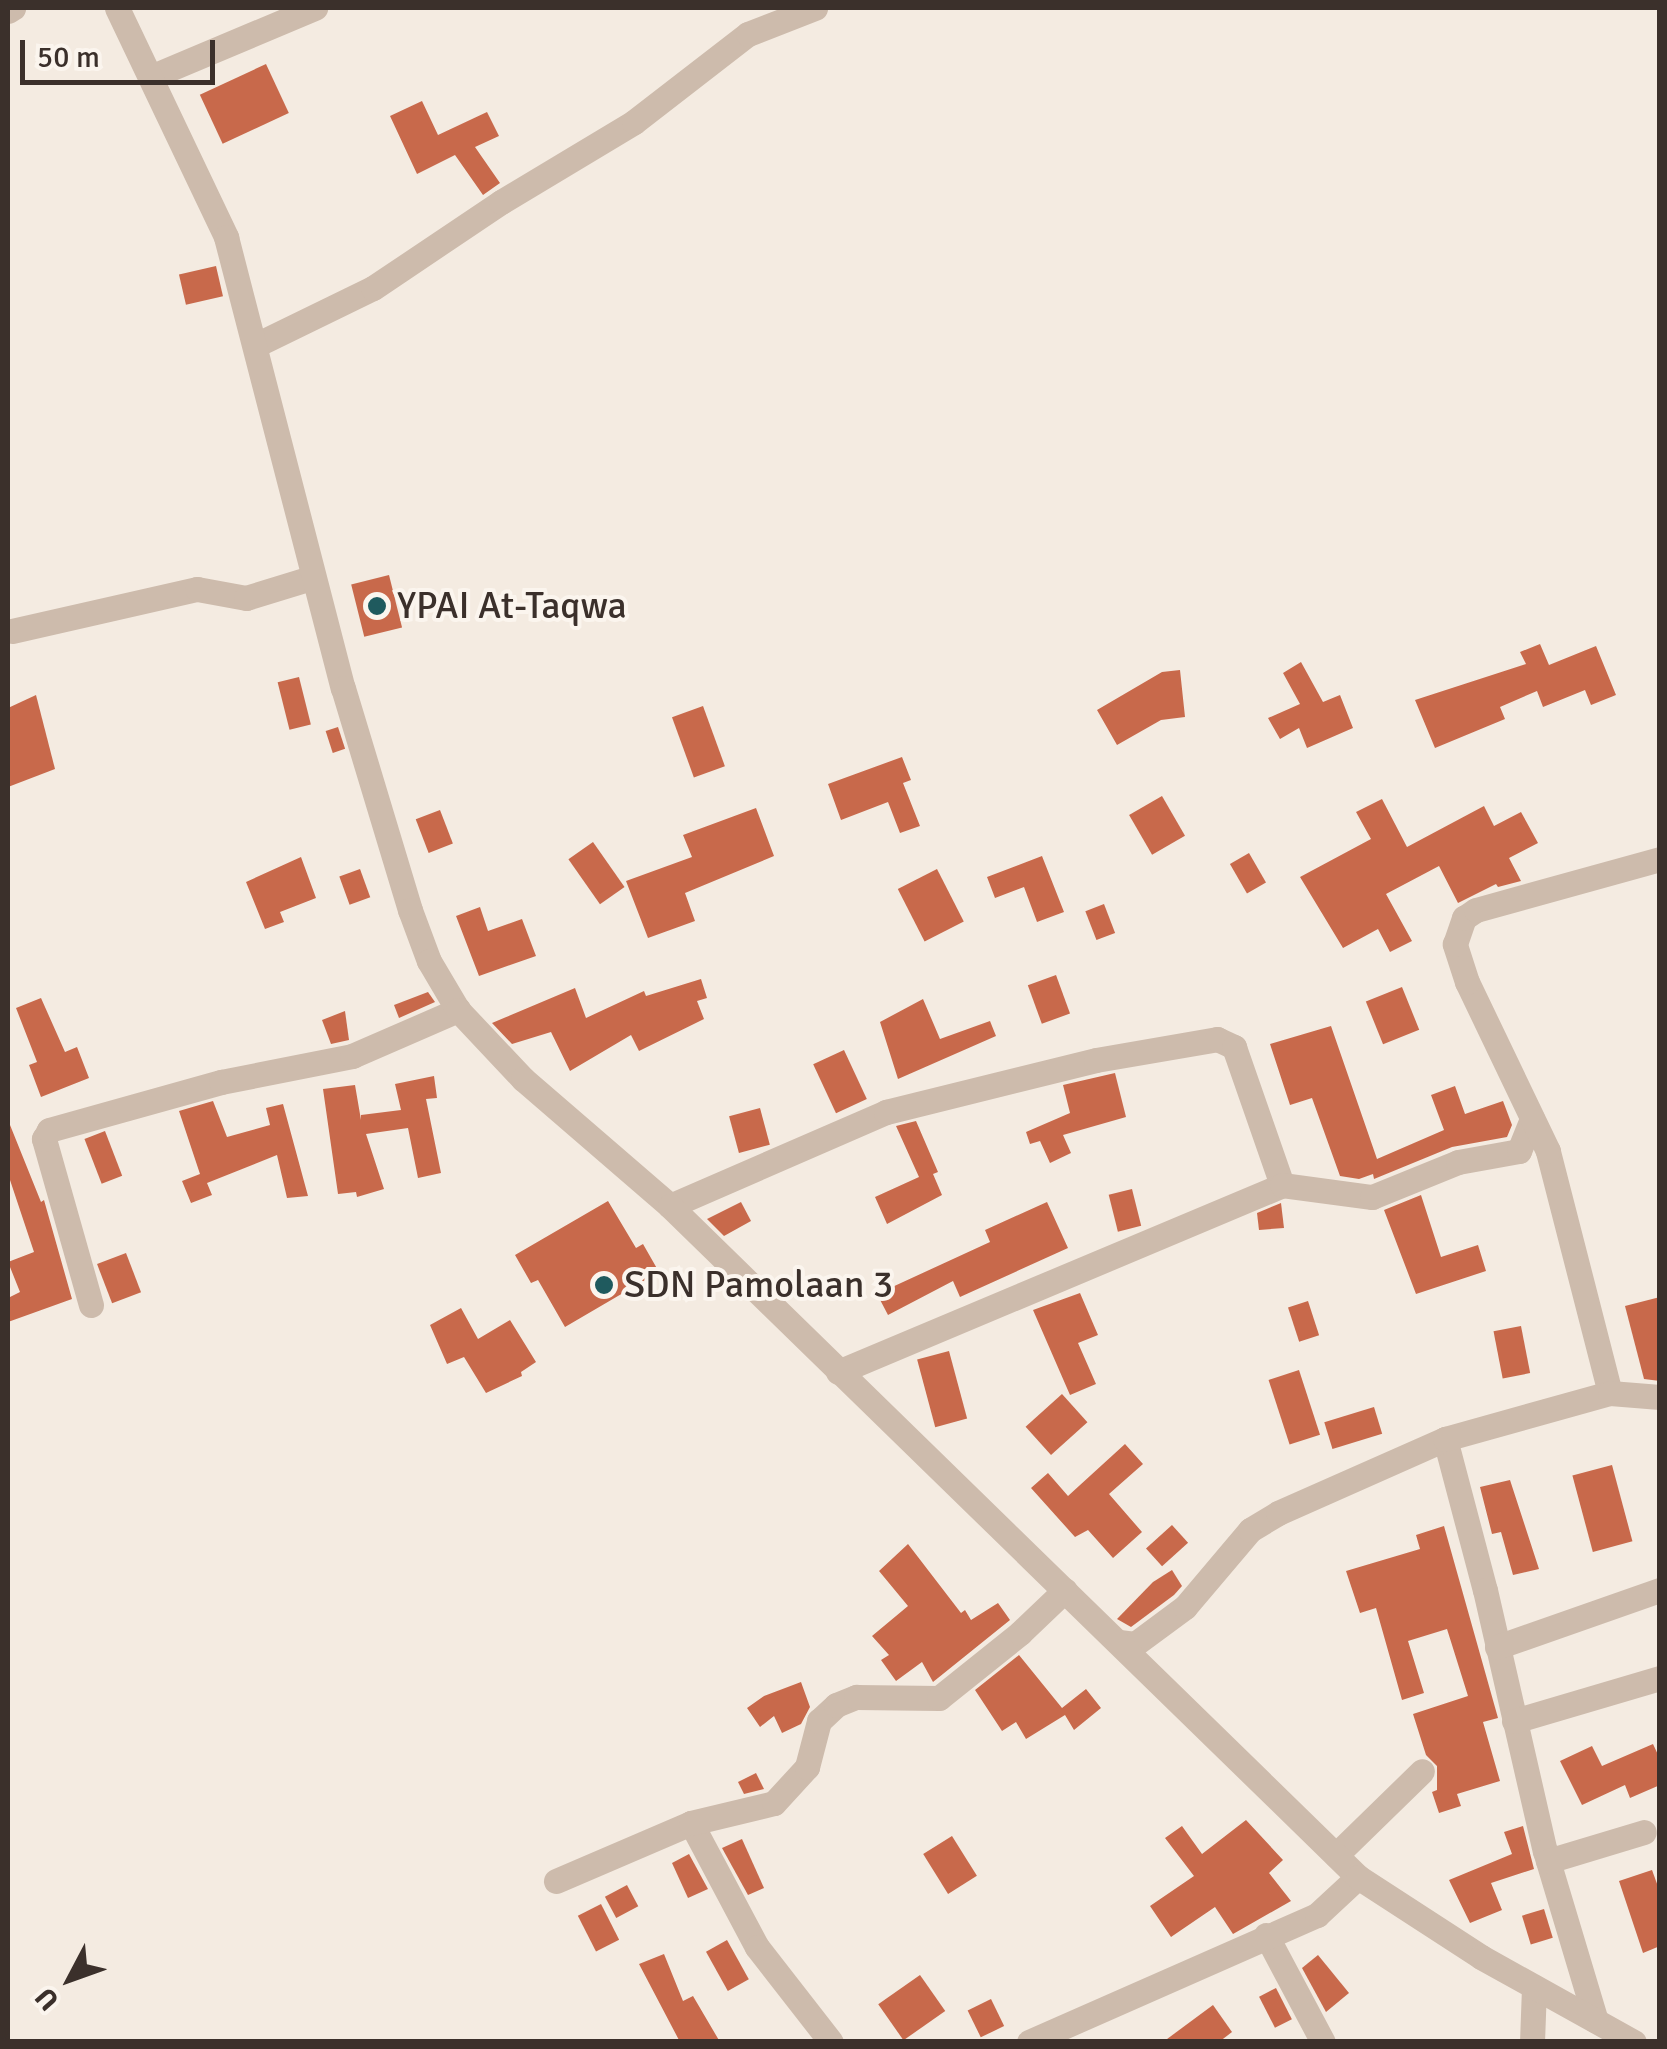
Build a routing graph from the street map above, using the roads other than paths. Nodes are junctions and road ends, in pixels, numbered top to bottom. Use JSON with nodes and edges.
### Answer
{"nodes":[{"id":1,"x":117,"y":8,"type":"edge"},
{"id":2,"x":315,"y":8,"type":"edge"},
{"id":3,"x":816,"y":8,"type":"edge"},
{"id":4,"x":152,"y":76,"type":"junction"},
{"id":5,"x":256,"y":345,"type":"junction"},
{"id":6,"x":311,"y":578,"type":"junction"},
{"id":7,"x":12,"y":630,"type":"dead end"},
{"id":8,"x":1660,"y":859,"type":"edge"},
{"id":9,"x":458,"y":1010,"type":"junction"},
{"id":10,"x":1532,"y":1118,"type":"junction"},
{"id":11,"x":1282,"y":1184,"type":"junction"},
{"id":12,"x":670,"y":1206,"type":"junction"},
{"id":13,"x":91,"y":1305,"type":"dead end"},
{"id":14,"x":838,"y":1372,"type":"junction"},
{"id":15,"x":1610,"y":1393,"type":"junction"},
{"id":16,"x":1660,"y":1397,"type":"edge"},
{"id":17,"x":1445,"y":1439,"type":"junction"},
{"id":18,"x":1065,"y":1590,"type":"junction"},
{"id":19,"x":1660,"y":1590,"type":"edge"},
{"id":20,"x":1118,"y":1642,"type":"junction"},
{"id":21,"x":1497,"y":1647,"type":"junction"},
{"id":22,"x":1660,"y":1678,"type":"edge"},
{"id":23,"x":1514,"y":1721,"type":"junction"},
{"id":24,"x":1422,"y":1771,"type":"dead end"},
{"id":25,"x":691,"y":1823,"type":"junction"},
{"id":26,"x":1644,"y":1832,"type":"dead end"},
{"id":27,"x":1336,"y":1855,"type":"junction"},
{"id":28,"x":1548,"y":1861,"type":"junction"},
{"id":29,"x":1358,"y":1877,"type":"junction"},
{"id":30,"x":556,"y":1881,"type":"dead end"},
{"id":31,"x":1266,"y":1934,"type":"junction"},
{"id":32,"x":1534,"y":1987,"type":"junction"},
{"id":33,"x":1596,"y":2021,"type":"junction"},
{"id":34,"x":831,"y":2042,"type":"edge"},
{"id":35,"x":1028,"y":2042,"type":"edge"},
{"id":36,"x":1323,"y":2042,"type":"edge"},
{"id":37,"x":1532,"y":2042,"type":"edge"},
{"id":38,"x":1634,"y":2042,"type":"edge"}],
"edges":[{"from":1,"to":4,"type":"street"},
{"from":2,"to":4,"type":"street"},
{"from":3,"to":5,"type":"street"},
{"from":4,"to":5,"type":"street"},
{"from":5,"to":6,"type":"street"},
{"from":6,"to":7,"type":"street"},
{"from":6,"to":9,"type":"street"},
{"from":8,"to":10,"type":"street"},
{"from":9,"to":12,"type":"street"},
{"from":9,"to":13,"type":"street"},
{"from":10,"to":11,"type":"street"},
{"from":10,"to":15,"type":"street"},
{"from":11,"to":12,"type":"street"},
{"from":11,"to":14,"type":"street"},
{"from":12,"to":14,"type":"street"},
{"from":14,"to":18,"type":"street"},
{"from":15,"to":16,"type":"street"},
{"from":15,"to":17,"type":"street"},
{"from":17,"to":20,"type":"street"},
{"from":17,"to":21,"type":"street"},
{"from":18,"to":20,"type":"street"},
{"from":18,"to":25,"type":"street"},
{"from":19,"to":21,"type":"street"},
{"from":20,"to":27,"type":"street"},
{"from":21,"to":23,"type":"street"},
{"from":22,"to":23,"type":"street"},
{"from":23,"to":28,"type":"street"},
{"from":24,"to":27,"type":"street"},
{"from":25,"to":30,"type":"street"},
{"from":25,"to":34,"type":"street"},
{"from":26,"to":28,"type":"street"},
{"from":27,"to":29,"type":"street"},
{"from":28,"to":33,"type":"street"},
{"from":29,"to":31,"type":"street"},
{"from":29,"to":32,"type":"street"},
{"from":31,"to":35,"type":"street"},
{"from":31,"to":36,"type":"street"},
{"from":32,"to":33,"type":"street"},
{"from":32,"to":37,"type":"street"},
{"from":33,"to":38,"type":"street"}]}
